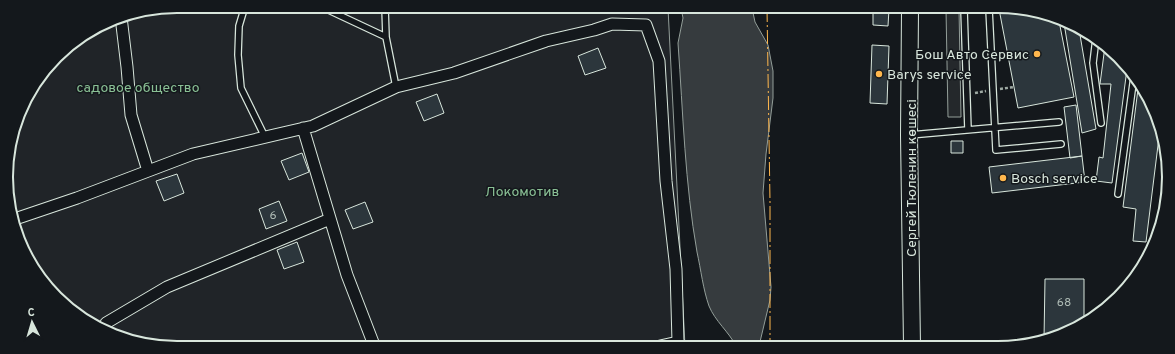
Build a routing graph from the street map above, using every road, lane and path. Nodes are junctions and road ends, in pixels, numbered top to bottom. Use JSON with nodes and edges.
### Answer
{"nodes":[{"id":1,"x":243,"y":13,"type":"edge"},
{"id":2,"x":335,"y":13,"type":"edge"},
{"id":3,"x":385,"y":13,"type":"edge"},
{"id":4,"x":910,"y":13,"type":"edge"},
{"id":5,"x":964,"y":13,"type":"edge"},
{"id":6,"x":989,"y":13,"type":"edge"},
{"id":7,"x":122,"y":23,"type":"edge"},
{"id":8,"x":386,"y":37,"type":"junction"},
{"id":9,"x":1095,"y":45,"type":"edge"},
{"id":10,"x":1133,"y":84,"type":"edge"},
{"id":11,"x":396,"y":88,"type":"junction"},
{"id":12,"x":1059,"y":122,"type":"dead end"},
{"id":13,"x":1101,"y":123,"type":"dead end"},
{"id":14,"x":303,"y":128,"type":"junction"},
{"id":15,"x":995,"y":128,"type":"junction"},
{"id":16,"x":968,"y":130,"type":"junction"},
{"id":17,"x":910,"y":135,"type":"junction"},
{"id":18,"x":265,"y":137,"type":"junction"},
{"id":19,"x":1061,"y":144,"type":"dead end"},
{"id":20,"x":148,"y":171,"type":"junction"},
{"id":21,"x":1118,"y":194,"type":"dead end"},
{"id":22,"x":19,"y":218,"type":"edge"},
{"id":23,"x":330,"y":219,"type":"junction"},
{"id":24,"x":106,"y":323,"type":"dead end"},
{"id":25,"x":372,"y":341,"type":"edge"},
{"id":26,"x":680,"y":341,"type":"edge"},
{"id":27,"x":912,"y":341,"type":"edge"}],
"edges":[{"from":1,"to":18,"type":"lane"},
{"from":2,"to":8,"type":"lane"},
{"from":3,"to":8,"type":"lane"},
{"from":4,"to":17,"type":"main road","name":"Сергей Тюленин көшесі"},
{"from":5,"to":16,"type":"lane"},
{"from":6,"to":15,"type":"lane"},
{"from":7,"to":20,"type":"street"},
{"from":8,"to":11,"type":"lane"},
{"from":9,"to":13,"type":"lane"},
{"from":10,"to":21,"type":"lane"},
{"from":11,"to":14,"type":"street"},
{"from":11,"to":26,"type":"street"},
{"from":12,"to":15,"type":"lane"},
{"from":14,"to":18,"type":"street"},
{"from":14,"to":23,"type":"street"},
{"from":15,"to":16,"type":"lane"},
{"from":15,"to":19,"type":"lane"},
{"from":16,"to":17,"type":"lane"},
{"from":17,"to":27,"type":"main road","name":"Сергей Тюленин көшесі"},
{"from":18,"to":20,"type":"street"},
{"from":20,"to":22,"type":"street"},
{"from":23,"to":24,"type":"street"},
{"from":23,"to":25,"type":"street"}]}
